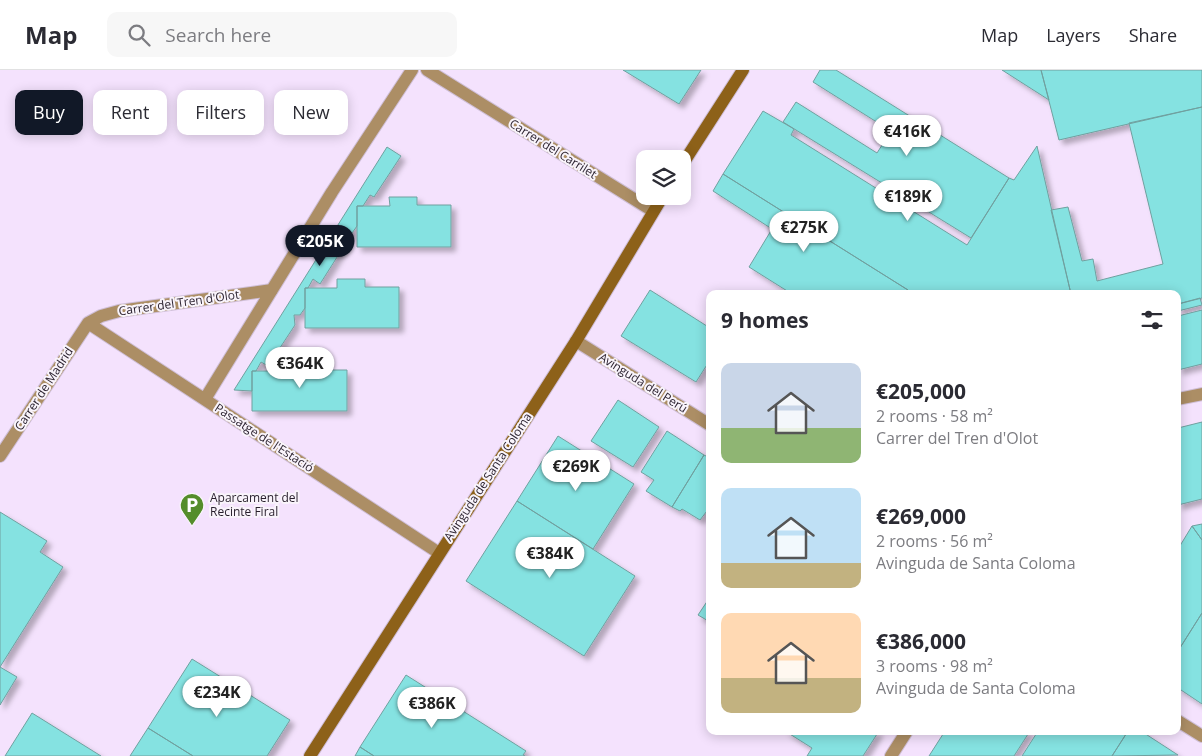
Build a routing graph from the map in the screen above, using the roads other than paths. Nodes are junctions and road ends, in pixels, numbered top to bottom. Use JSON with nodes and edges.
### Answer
{"nodes":[{"id":1,"x":412,"y":70,"type":"edge"},
{"id":2,"x":427,"y":70,"type":"edge"},
{"id":3,"x":743,"y":70,"type":"edge"},
{"id":4,"x":691,"y":151,"type":"edge"},
{"id":5,"x":657,"y":205,"type":"edge"},
{"id":6,"x":653,"y":211,"type":"junction"},
{"id":7,"x":272,"y":290,"type":"junction"},
{"id":8,"x":88,"y":323,"type":"junction"},
{"id":9,"x":576,"y":341,"type":"junction"},
{"id":10,"x":1202,"y":394,"type":"edge"},
{"id":11,"x":1181,"y":398,"type":"edge"},
{"id":12,"x":205,"y":399,"type":"junction"},
{"id":13,"x":706,"y":422,"type":"edge"},
{"id":14,"x":0,"y":456,"type":"edge"},
{"id":15,"x":439,"y":553,"type":"junction"},
{"id":16,"x":1181,"y":722,"type":"edge"},
{"id":17,"x":904,"y":735,"type":"edge"},
{"id":18,"x":1202,"y":736,"type":"edge"},
{"id":19,"x":310,"y":756,"type":"edge"},
{"id":20,"x":891,"y":756,"type":"edge"}],
"edges":[{"from":1,"to":7,"type":"street"},
{"from":2,"to":6,"type":"street","name":"Carrer del Carrilet"},
{"from":3,"to":4,"type":"main road"},
{"from":5,"to":6,"type":"main road","name":"Avinguda de Santa Coloma"},
{"from":6,"to":9,"type":"main road","name":"Avinguda de Santa Coloma"},
{"from":7,"to":8,"type":"street","name":"Carrer del Tren d'Olot"},
{"from":7,"to":12,"type":"street"},
{"from":8,"to":12,"type":"street","name":"Passatge de l'Estació"},
{"from":8,"to":14,"type":"street","name":"Carrer de Madrid"},
{"from":9,"to":13,"type":"street","name":"Avinguda del Perú"},
{"from":9,"to":15,"type":"main road","name":"Avinguda de Santa Coloma"},
{"from":10,"to":11,"type":"street"},
{"from":12,"to":15,"type":"street","name":"Passatge de l'Estació"},
{"from":15,"to":19,"type":"main road","name":"Avinguda de Santa Coloma"},
{"from":16,"to":18,"type":"street"},
{"from":17,"to":20,"type":"street"}]}
